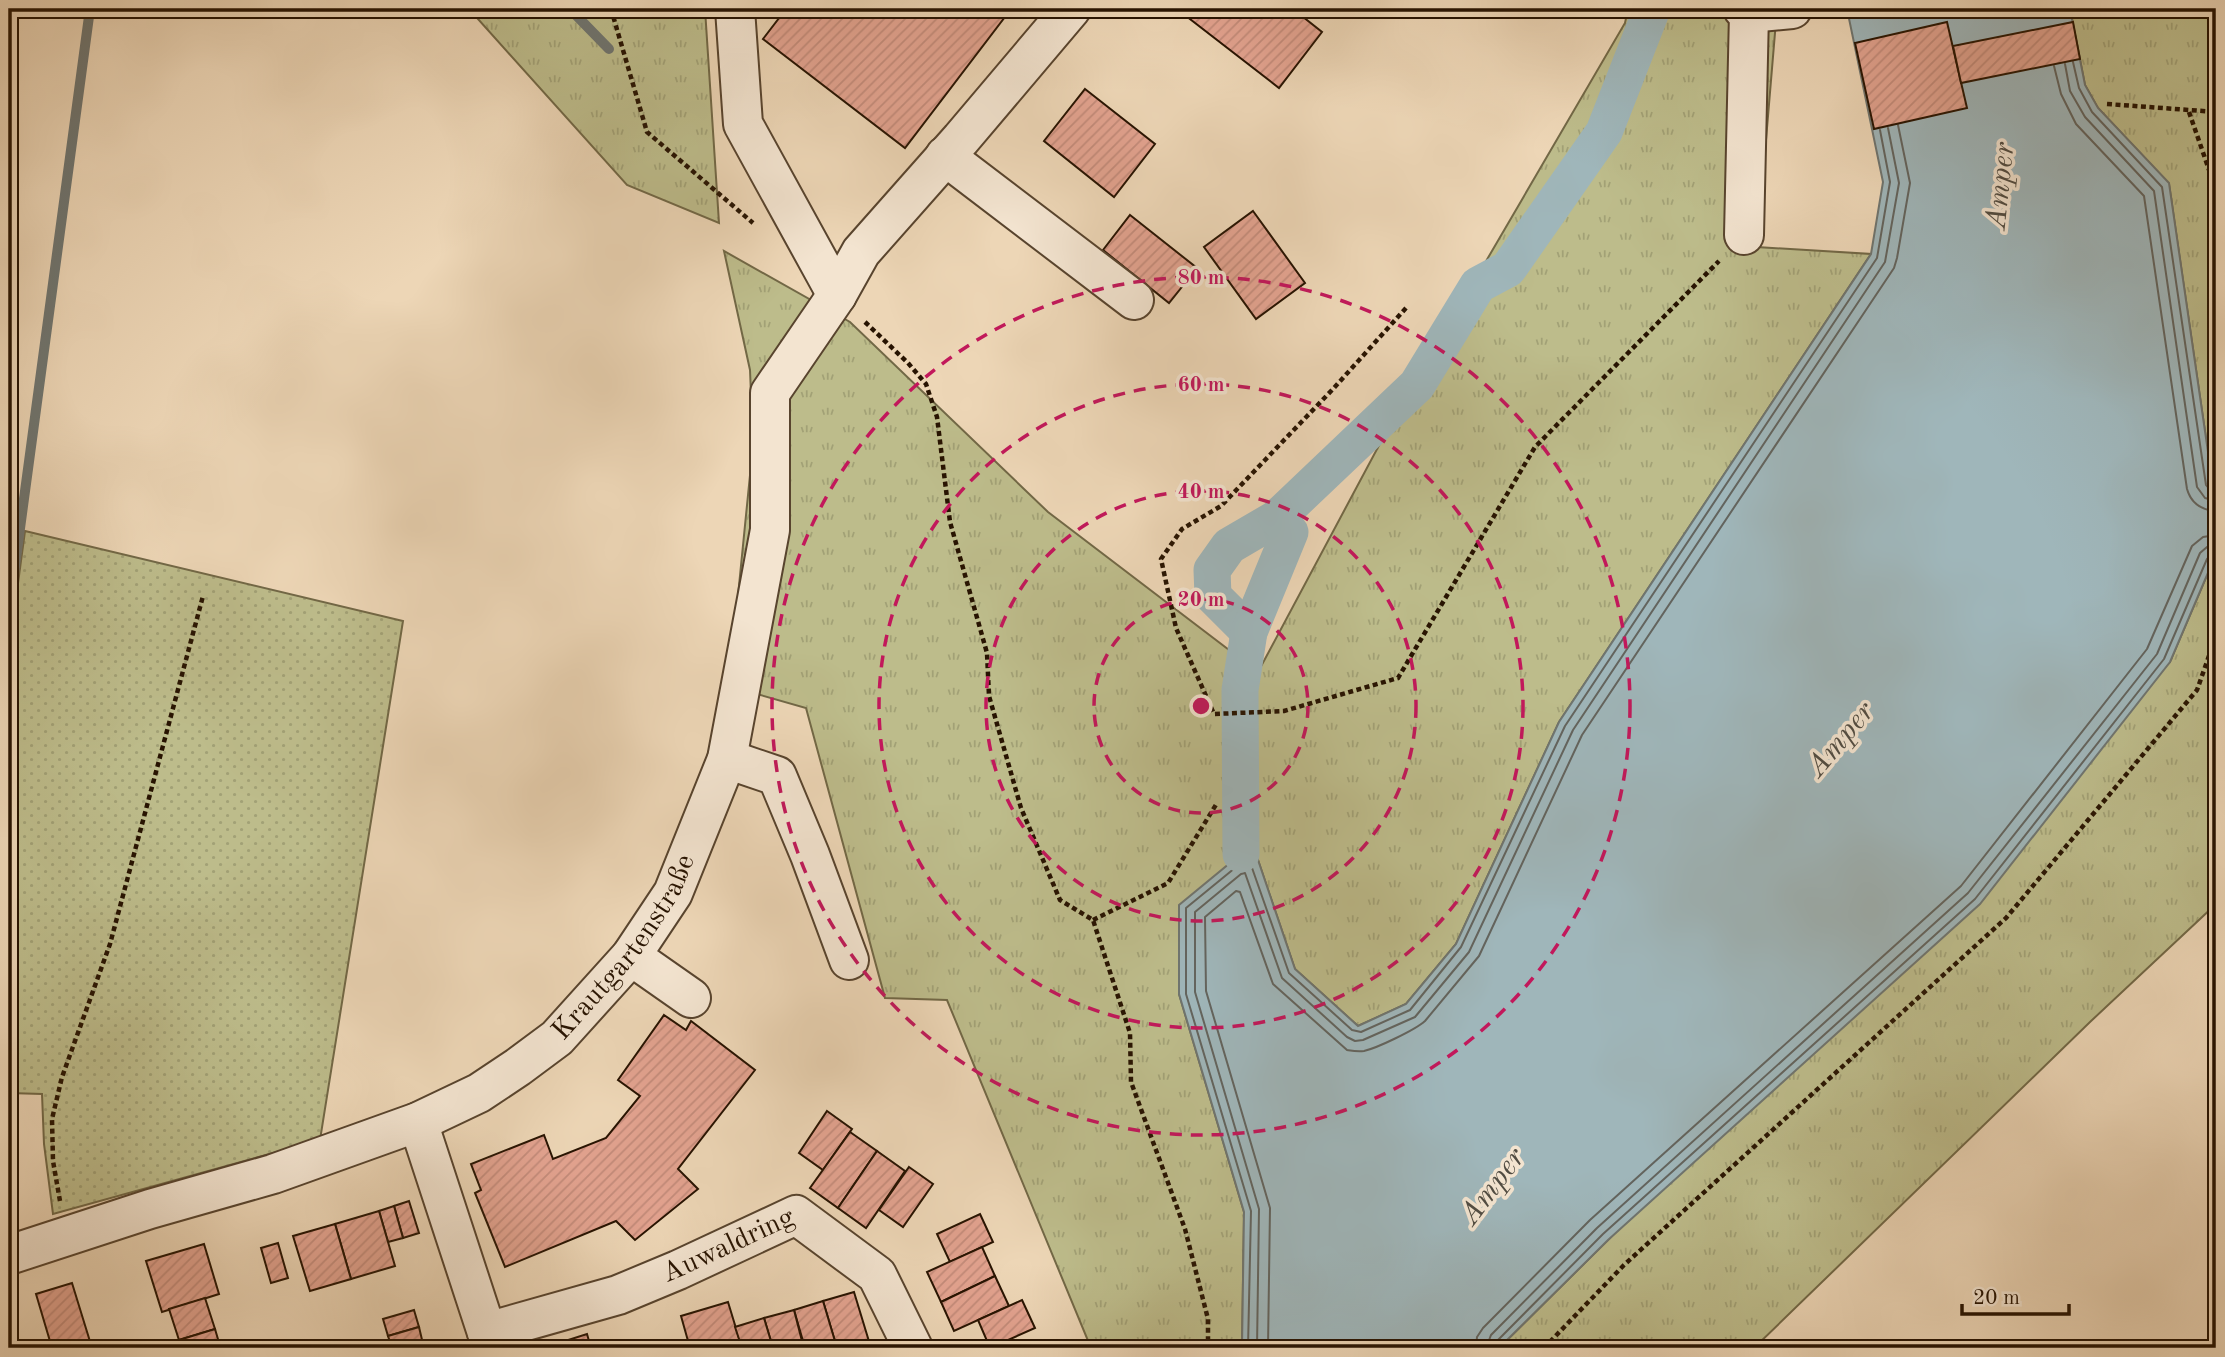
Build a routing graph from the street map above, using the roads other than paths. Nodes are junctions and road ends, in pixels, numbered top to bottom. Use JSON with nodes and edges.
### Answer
{"nodes":[{"id":1,"x":735,"y":9,"type":"edge"},
{"id":2,"x":1071,"y":9,"type":"edge"},
{"id":3,"x":1792,"y":9,"type":"edge"},
{"id":4,"x":1746,"y":11,"type":"edge"},
{"id":5,"x":953,"y":148,"type":"junction"},
{"id":6,"x":1744,"y":235,"type":"road end"},
{"id":7,"x":837,"y":295,"type":"junction"},
{"id":8,"x":1134,"y":300,"type":"dead end"},
{"id":9,"x":727,"y":759,"type":"junction"},
{"id":10,"x":631,"y":956,"type":"junction"},
{"id":11,"x":849,"y":960,"type":"dead end"},
{"id":12,"x":691,"y":998,"type":"dead end"},
{"id":13,"x":418,"y":1122,"type":"junction"},
{"id":14,"x":9,"y":1255,"type":"edge"},
{"id":15,"x":490,"y":1340,"type":"edge"},
{"id":16,"x":913,"y":1348,"type":"edge"}],
"edges":[{"from":1,"to":7,"type":"street"},
{"from":2,"to":5,"type":"street","name":"Krautgartenstraße"},
{"from":3,"to":4,"type":"street"},
{"from":4,"to":6,"type":"street"},
{"from":5,"to":7,"type":"street","name":"Krautgartenstraße"},
{"from":5,"to":8,"type":"street"},
{"from":7,"to":9,"type":"street","name":"Krautgartenstraße"},
{"from":9,"to":10,"type":"street","name":"Krautgartenstraße"},
{"from":9,"to":11,"type":"street"},
{"from":10,"to":12,"type":"street"},
{"from":10,"to":13,"type":"street","name":"Krautgartenstraße"},
{"from":13,"to":14,"type":"street","name":"Krautgartenstraße"},
{"from":13,"to":15,"type":"street","name":"Auwaldring"},
{"from":15,"to":16,"type":"street","name":"Auwaldring"}]}
